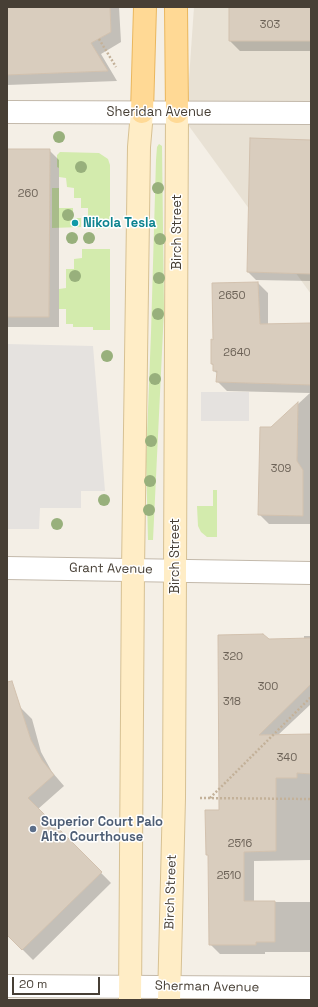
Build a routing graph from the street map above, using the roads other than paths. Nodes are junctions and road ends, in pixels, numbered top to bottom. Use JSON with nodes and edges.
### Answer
{"nodes":[{"id":1,"x":145,"y":7,"type":"edge"},
{"id":2,"x":176,"y":7,"type":"edge"},
{"id":3,"x":7,"y":112,"type":"edge"},
{"id":4,"x":142,"y":112,"type":"junction"},
{"id":5,"x":177,"y":112,"type":"junction"},
{"id":6,"x":311,"y":113,"type":"edge"},
{"id":7,"x":7,"y":568,"type":"edge"},
{"id":8,"x":133,"y":570,"type":"junction"},
{"id":9,"x":175,"y":570,"type":"junction"},
{"id":10,"x":311,"y":573,"type":"edge"},
{"id":11,"x":7,"y":986,"type":"edge"},
{"id":12,"x":311,"y":988,"type":"edge"},
{"id":13,"x":130,"y":993,"type":"edge"},
{"id":14,"x":169,"y":993,"type":"edge"}],
"edges":[{"from":1,"to":4,"type":"main road"},
{"from":2,"to":5,"type":"main road"},
{"from":3,"to":4,"type":"street","name":"Sheridan Avenue"},
{"from":4,"to":5,"type":"street","name":"Sheridan Avenue"},
{"from":4,"to":8,"type":"street"},
{"from":5,"to":6,"type":"street","name":"Sheridan Avenue"},
{"from":5,"to":9,"type":"street","name":"Birch Street"},
{"from":7,"to":8,"type":"street","name":"Grant Avenue"},
{"from":8,"to":9,"type":"street","name":"Grant Avenue"},
{"from":8,"to":13,"type":"street"},
{"from":9,"to":10,"type":"street","name":"Grant Avenue"},
{"from":9,"to":14,"type":"street","name":"Birch Street"},
{"from":11,"to":13,"type":"street","name":"Sherman Avenue"},
{"from":12,"to":14,"type":"street","name":"Sherman Avenue"},
{"from":13,"to":14,"type":"street","name":"Sherman Avenue"}]}
